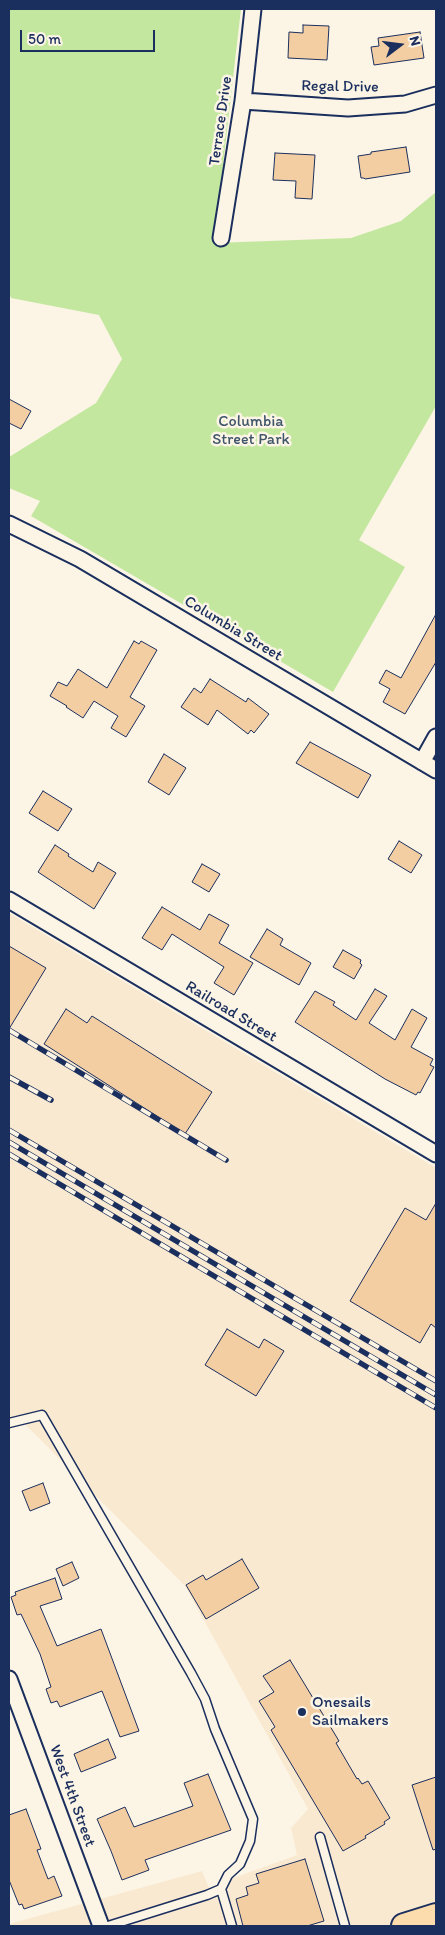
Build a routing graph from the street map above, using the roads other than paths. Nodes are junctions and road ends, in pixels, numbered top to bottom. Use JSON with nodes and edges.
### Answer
{"nodes":[{"id":1,"x":253,"y":9,"type":"edge"},
{"id":2,"x":436,"y":95,"type":"edge"},
{"id":3,"x":242,"y":101,"type":"junction"},
{"id":4,"x":221,"y":238,"type":"dead end"},
{"id":5,"x":9,"y":524,"type":"edge"},
{"id":6,"x":436,"y":737,"type":"edge"},
{"id":7,"x":422,"y":762,"type":"junction"},
{"id":8,"x":436,"y":770,"type":"edge"},
{"id":9,"x":9,"y":900,"type":"edge"},
{"id":10,"x":436,"y":1154,"type":"edge"},
{"id":11,"x":9,"y":1423,"type":"edge"},
{"id":12,"x":9,"y":1679,"type":"edge"},
{"id":13,"x":320,"y":1836,"type":"dead end"},
{"id":14,"x":221,"y":1889,"type":"junction"},
{"id":15,"x":436,"y":1916,"type":"edge"},
{"id":16,"x":101,"y":1926,"type":"edge"},
{"id":17,"x":108,"y":1926,"type":"edge"},
{"id":18,"x":232,"y":1926,"type":"edge"},
{"id":19,"x":345,"y":1926,"type":"edge"},
{"id":20,"x":404,"y":1926,"type":"edge"}],
"edges":[{"from":1,"to":3,"type":"street","name":"Terrace Drive"},
{"from":2,"to":3,"type":"street","name":"Regal Drive"},
{"from":3,"to":4,"type":"street","name":"Terrace Drive"},
{"from":5,"to":7,"type":"street","name":"Columbia Street"},
{"from":6,"to":7,"type":"street"},
{"from":7,"to":8,"type":"street","name":"Columbia Street"},
{"from":9,"to":10,"type":"street","name":"Railroad Street"},
{"from":11,"to":14,"type":"lane"},
{"from":12,"to":16,"type":"street","name":"West 4th Street"},
{"from":13,"to":19,"type":"lane"},
{"from":14,"to":17,"type":"lane"},
{"from":14,"to":18,"type":"lane"},
{"from":15,"to":20,"type":"main road"}]}
